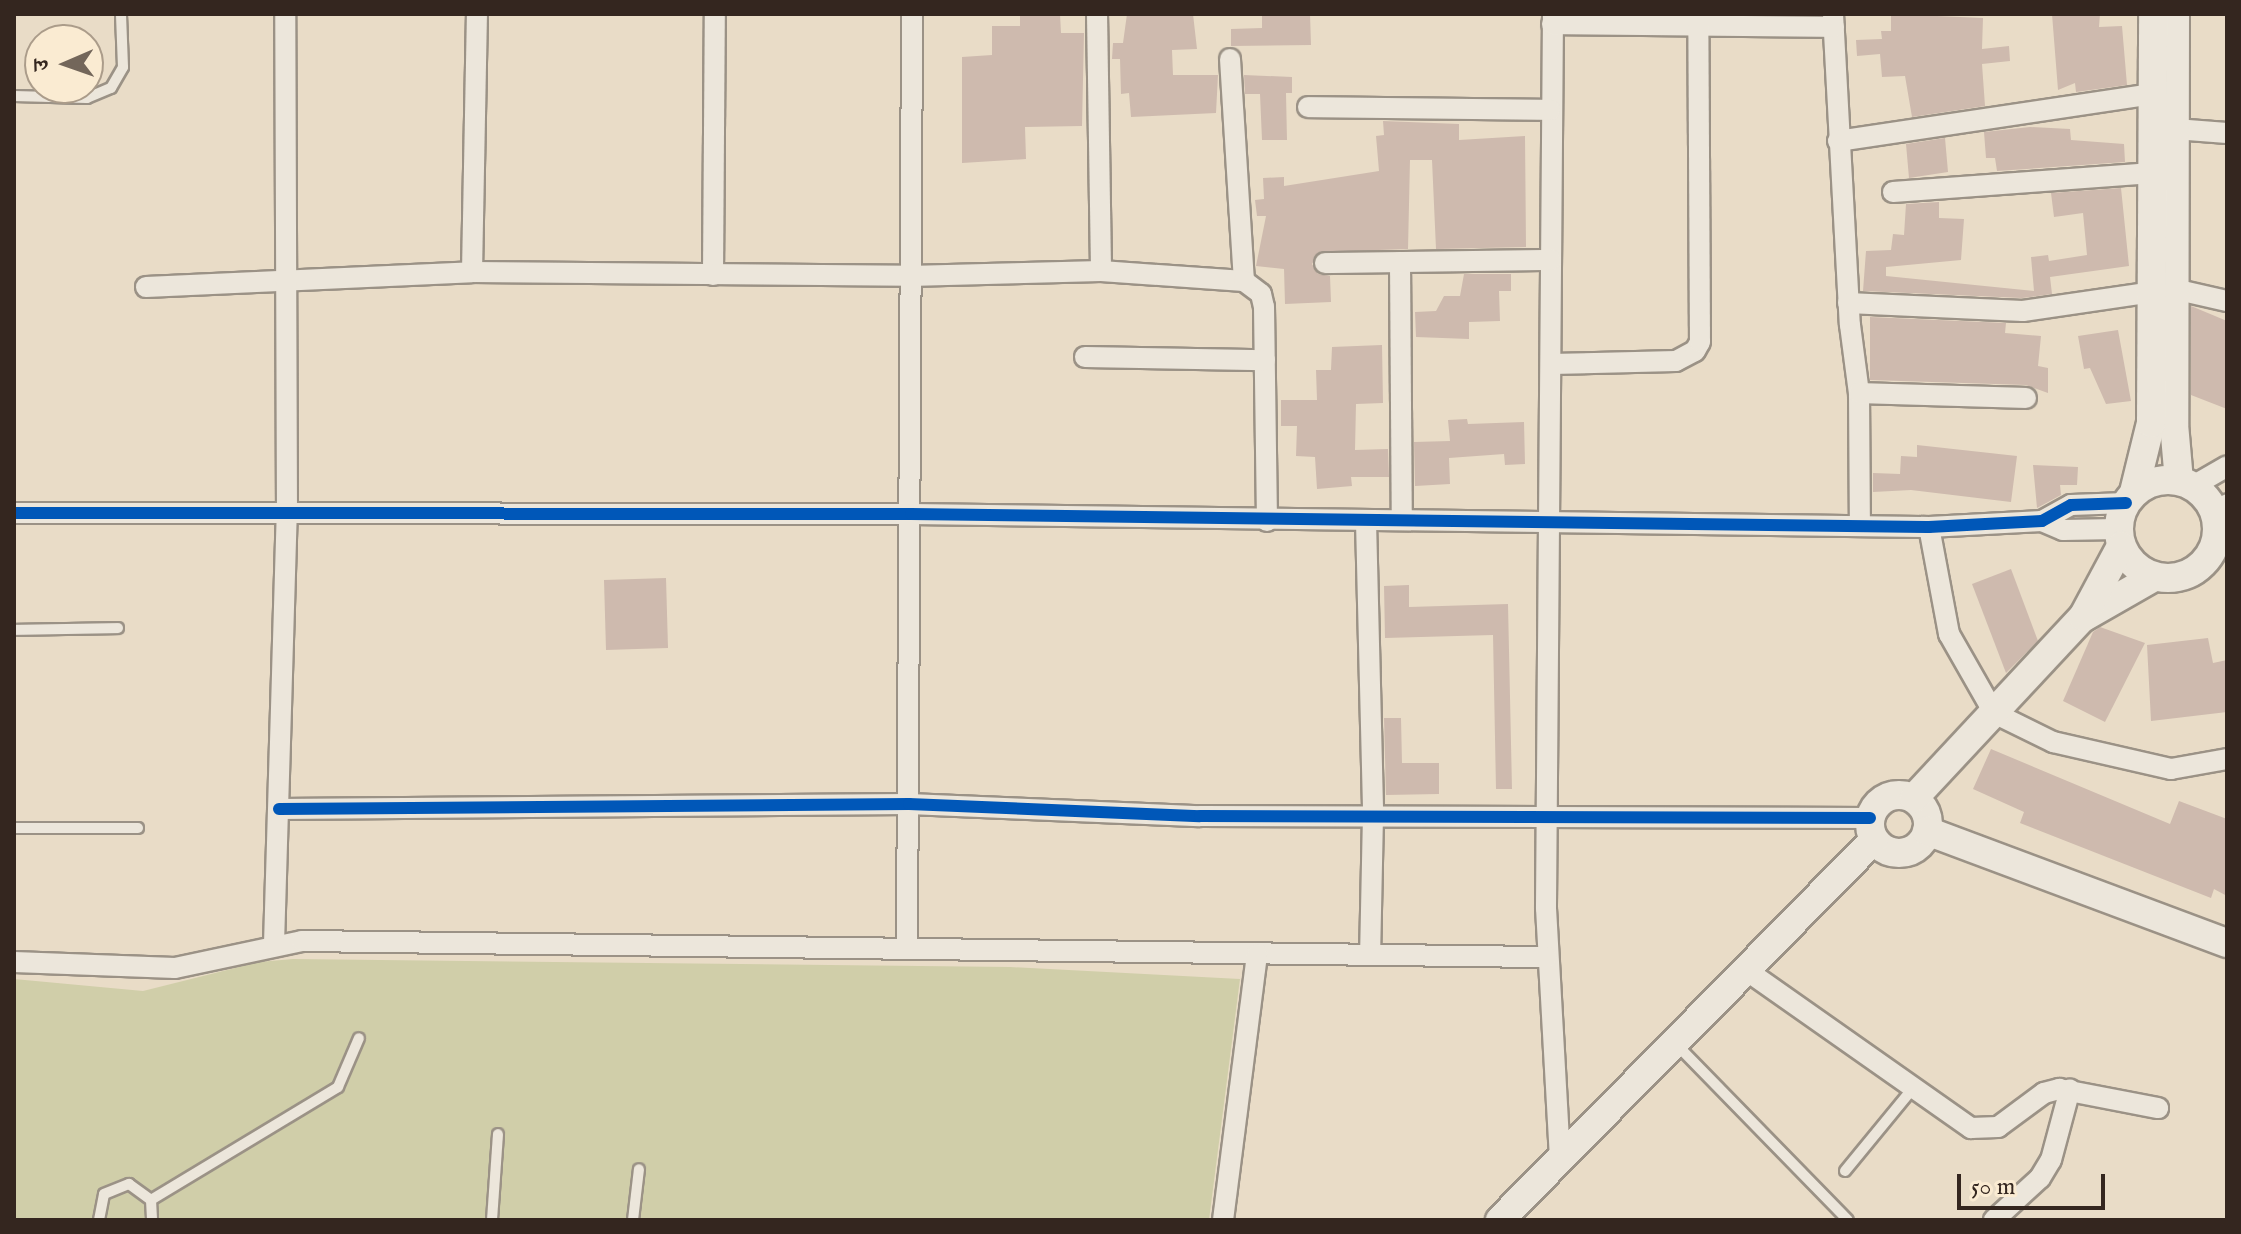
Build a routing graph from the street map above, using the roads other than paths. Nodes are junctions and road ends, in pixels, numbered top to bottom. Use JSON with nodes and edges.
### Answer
{"nodes":[{"id":1,"x":121,"y":14,"type":"edge"},
{"id":2,"x":285,"y":14,"type":"edge"},
{"id":3,"x":477,"y":14,"type":"edge"},
{"id":4,"x":715,"y":14,"type":"edge"},
{"id":5,"x":912,"y":14,"type":"edge"},
{"id":6,"x":1097,"y":14,"type":"edge"},
{"id":7,"x":2153,"y":14,"type":"edge"},
{"id":8,"x":2175,"y":14,"type":"edge"},
{"id":9,"x":1698,"y":18,"type":"edge"},
{"id":10,"x":1552,"y":19,"type":"edge"},
{"id":11,"x":1834,"y":21,"type":"edge"},
{"id":12,"x":1230,"y":59,"type":"dead end"},
{"id":13,"x":2153,"y":94,"type":"junction"},
{"id":14,"x":14,"y":96,"type":"edge"},
{"id":15,"x":1308,"y":107,"type":"dead end"},
{"id":16,"x":1550,"y":110,"type":"junction"},
{"id":17,"x":2175,"y":129,"type":"junction"},
{"id":18,"x":2227,"y":133,"type":"edge"},
{"id":19,"x":1838,"y":141,"type":"junction"},
{"id":20,"x":2152,"y":173,"type":"junction"},
{"id":21,"x":1893,"y":192,"type":"dead end"},
{"id":22,"x":1551,"y":260,"type":"junction"},
{"id":23,"x":1400,"y":262,"type":"junction"},
{"id":24,"x":1325,"y":263,"type":"dead end"},
{"id":25,"x":1101,"y":271,"type":"junction"},
{"id":26,"x":472,"y":272,"type":"junction"},
{"id":27,"x":713,"y":275,"type":"junction"},
{"id":28,"x":909,"y":276,"type":"junction"},
{"id":29,"x":1244,"y":281,"type":"junction"},
{"id":30,"x":284,"y":282,"type":"junction"},
{"id":31,"x":146,"y":287,"type":"dead end"},
{"id":32,"x":2163,"y":291,"type":"junction"},
{"id":33,"x":2227,"y":301,"type":"edge"},
{"id":34,"x":1848,"y":303,"type":"junction"},
{"id":35,"x":1085,"y":357,"type":"dead end"},
{"id":36,"x":1265,"y":360,"type":"junction"},
{"id":37,"x":1551,"y":364,"type":"junction"},
{"id":38,"x":1859,"y":393,"type":"junction"},
{"id":39,"x":2026,"y":398,"type":"dead end"},
{"id":40,"x":2227,"y":466,"type":"edge"},
{"id":41,"x":2186,"y":483,"type":"junction"},
{"id":42,"x":2222,"y":512,"type":"edge"},
{"id":43,"x":14,"y":513,"type":"edge"},
{"id":44,"x":287,"y":513,"type":"junction"},
{"id":45,"x":911,"y":514,"type":"junction"},
{"id":46,"x":2125,"y":518,"type":"junction"},
{"id":47,"x":1402,"y":520,"type":"junction"},
{"id":48,"x":1267,"y":521,"type":"junction"},
{"id":49,"x":1366,"y":521,"type":"junction"},
{"id":50,"x":1551,"y":523,"type":"junction"},
{"id":51,"x":1860,"y":525,"type":"junction"},
{"id":52,"x":1929,"y":527,"type":"junction"},
{"id":53,"x":2154,"y":577,"type":"junction"},
{"id":54,"x":2083,"y":617,"type":"junction"},
{"id":55,"x":118,"y":628,"type":"dead end"},
{"id":56,"x":14,"y":630,"type":"edge"},
{"id":57,"x":1994,"y":713,"type":"junction"},
{"id":58,"x":2227,"y":759,"type":"edge"},
{"id":59,"x":1914,"y":798,"type":"junction"},
{"id":60,"x":909,"y":804,"type":"junction"},
{"id":61,"x":279,"y":809,"type":"junction"},
{"id":62,"x":1373,"y":815,"type":"junction"},
{"id":63,"x":1549,"y":816,"type":"junction"},
{"id":64,"x":14,"y":828,"type":"edge"},
{"id":65,"x":138,"y":828,"type":"dead end"},
{"id":66,"x":1872,"y":829,"type":"junction"},
{"id":67,"x":1927,"y":831,"type":"junction"},
{"id":68,"x":2227,"y":943,"type":"edge"},
{"id":69,"x":274,"y":944,"type":"junction"},
{"id":70,"x":907,"y":945,"type":"junction"},
{"id":71,"x":1370,"y":953,"type":"junction"},
{"id":72,"x":1257,"y":954,"type":"junction"},
{"id":73,"x":1547,"y":957,"type":"junction"},
{"id":74,"x":14,"y":962,"type":"edge"},
{"id":75,"x":1746,"y":970,"type":"junction"},
{"id":76,"x":359,"y":1038,"type":"dead end"},
{"id":77,"x":1676,"y":1043,"type":"junction"},
{"id":78,"x":1914,"y":1087,"type":"junction"},
{"id":79,"x":2070,"y":1089,"type":"junction"},
{"id":80,"x":2158,"y":1108,"type":"dead end"},
{"id":81,"x":498,"y":1134,"type":"dead end"},
{"id":82,"x":1560,"y":1159,"type":"junction"},
{"id":83,"x":639,"y":1169,"type":"dead end"},
{"id":84,"x":1845,"y":1171,"type":"dead end"},
{"id":85,"x":151,"y":1200,"type":"junction"},
{"id":86,"x":1510,"y":1217,"type":"edge"},
{"id":87,"x":99,"y":1220,"type":"edge"},
{"id":88,"x":152,"y":1220,"type":"edge"},
{"id":89,"x":492,"y":1220,"type":"edge"},
{"id":90,"x":633,"y":1220,"type":"edge"},
{"id":91,"x":1223,"y":1220,"type":"edge"},
{"id":92,"x":1848,"y":1220,"type":"edge"},
{"id":93,"x":1994,"y":1220,"type":"edge"}],
"edges":[{"from":1,"to":14,"type":"lane"},
{"from":2,"to":30,"type":"street"},
{"from":3,"to":26,"type":"street"},
{"from":4,"to":27,"type":"street"},
{"from":5,"to":28,"type":"street"},
{"from":6,"to":25,"type":"street"},
{"from":7,"to":13,"type":"street"},
{"from":8,"to":17,"type":"street"},
{"from":9,"to":10,"type":"street"},
{"from":9,"to":11,"type":"street"},
{"from":9,"to":37,"type":"street"},
{"from":10,"to":16,"type":"street"},
{"from":11,"to":19,"type":"street"},
{"from":12,"to":29,"type":"street"},
{"from":13,"to":19,"type":"street"},
{"from":13,"to":20,"type":"street"},
{"from":15,"to":16,"type":"street"},
{"from":16,"to":22,"type":"street"},
{"from":17,"to":18,"type":"street"},
{"from":17,"to":32,"type":"street"},
{"from":19,"to":34,"type":"street"},
{"from":20,"to":21,"type":"street"},
{"from":20,"to":32,"type":"street"},
{"from":22,"to":23,"type":"street"},
{"from":22,"to":37,"type":"street"},
{"from":23,"to":24,"type":"street"},
{"from":23,"to":47,"type":"street"},
{"from":25,"to":28,"type":"street"},
{"from":25,"to":29,"type":"street"},
{"from":26,"to":27,"type":"street"},
{"from":26,"to":30,"type":"street"},
{"from":27,"to":28,"type":"street"},
{"from":28,"to":45,"type":"street"},
{"from":29,"to":36,"type":"street"},
{"from":30,"to":31,"type":"street"},
{"from":30,"to":44,"type":"street"},
{"from":32,"to":33,"type":"street"},
{"from":32,"to":34,"type":"street"},
{"from":32,"to":41,"type":"street"},
{"from":32,"to":46,"type":"street"},
{"from":34,"to":38,"type":"street"},
{"from":35,"to":36,"type":"street"},
{"from":36,"to":48,"type":"street"},
{"from":37,"to":50,"type":"street"},
{"from":38,"to":39,"type":"street"},
{"from":38,"to":51,"type":"street"},
{"from":40,"to":41,"type":"street"},
{"from":41,"to":42,"type":"street"},
{"from":41,"to":46,"type":"street"},
{"from":42,"to":53,"type":"street"},
{"from":43,"to":44,"type":"street"},
{"from":44,"to":45,"type":"street"},
{"from":44,"to":61,"type":"street"},
{"from":45,"to":48,"type":"street"},
{"from":45,"to":60,"type":"street"},
{"from":46,"to":52,"type":"street"},
{"from":46,"to":53,"type":"street"},
{"from":46,"to":54,"type":"street"},
{"from":47,"to":49,"type":"street"},
{"from":47,"to":50,"type":"street"},
{"from":48,"to":49,"type":"street"},
{"from":49,"to":62,"type":"street"},
{"from":50,"to":51,"type":"street"},
{"from":50,"to":63,"type":"street"},
{"from":51,"to":52,"type":"street"},
{"from":52,"to":57,"type":"street"},
{"from":53,"to":54,"type":"street"},
{"from":54,"to":57,"type":"street"},
{"from":55,"to":56,"type":"lane"},
{"from":57,"to":58,"type":"street"},
{"from":57,"to":59,"type":"street"},
{"from":59,"to":66,"type":"street"},
{"from":59,"to":67,"type":"street"},
{"from":60,"to":61,"type":"street"},
{"from":60,"to":62,"type":"street"},
{"from":60,"to":70,"type":"street"},
{"from":61,"to":69,"type":"street"},
{"from":62,"to":63,"type":"street"},
{"from":62,"to":71,"type":"street"},
{"from":63,"to":66,"type":"street"},
{"from":63,"to":73,"type":"street"},
{"from":64,"to":65,"type":"lane"},
{"from":66,"to":67,"type":"street"},
{"from":66,"to":75,"type":"street"},
{"from":67,"to":68,"type":"street"},
{"from":69,"to":70,"type":"street"},
{"from":69,"to":74,"type":"street"},
{"from":70,"to":72,"type":"street"},
{"from":71,"to":72,"type":"street"},
{"from":71,"to":73,"type":"street"},
{"from":72,"to":91,"type":"street"},
{"from":73,"to":82,"type":"street"},
{"from":75,"to":77,"type":"street"},
{"from":75,"to":78,"type":"street"},
{"from":76,"to":85,"type":"lane"},
{"from":77,"to":82,"type":"street"},
{"from":77,"to":92,"type":"lane"},
{"from":78,"to":79,"type":"street"},
{"from":78,"to":84,"type":"lane"},
{"from":79,"to":80,"type":"street"},
{"from":79,"to":93,"type":"street"},
{"from":81,"to":89,"type":"lane"},
{"from":82,"to":86,"type":"street"},
{"from":83,"to":90,"type":"lane"},
{"from":85,"to":87,"type":"lane"},
{"from":85,"to":88,"type":"lane"}]}
